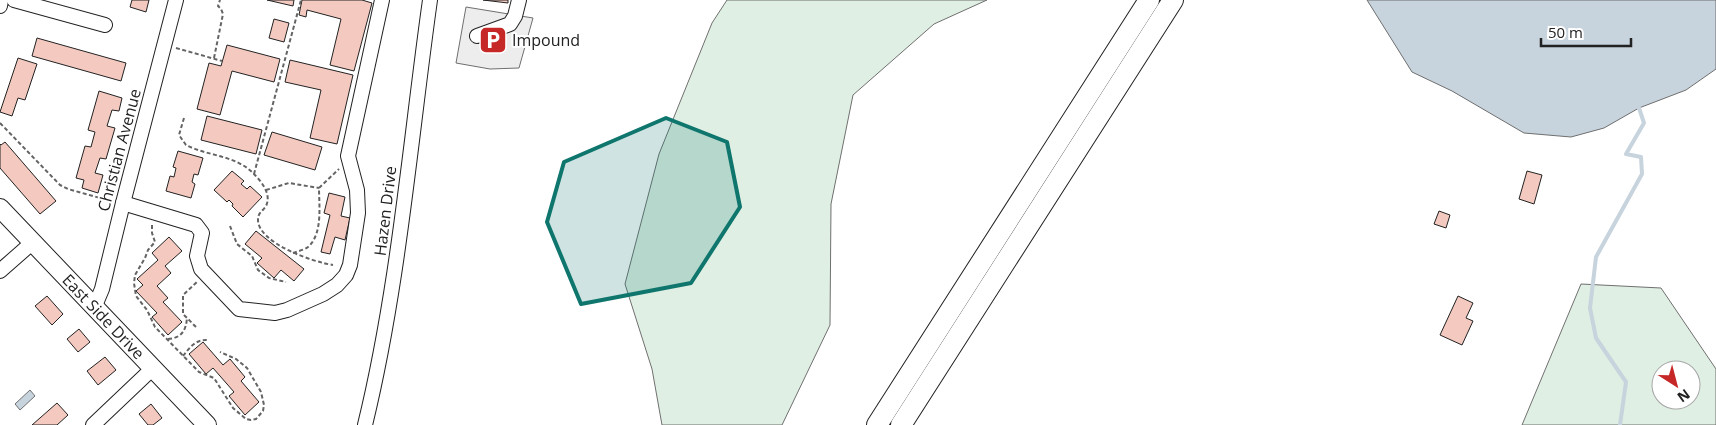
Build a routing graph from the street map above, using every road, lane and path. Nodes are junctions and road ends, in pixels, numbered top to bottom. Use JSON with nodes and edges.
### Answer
{"nodes":[{"id":1,"x":1,"y":0,"type":"edge"},
{"id":2,"x":14,"y":0,"type":"edge"},
{"id":3,"x":176,"y":0,"type":"edge"},
{"id":4,"x":220,"y":0,"type":"edge"},
{"id":5,"x":300,"y":0,"type":"edge"},
{"id":6,"x":382,"y":0,"type":"edge"},
{"id":7,"x":430,"y":0,"type":"edge"},
{"id":8,"x":520,"y":0,"type":"edge"},
{"id":9,"x":1149,"y":0,"type":"edge"},
{"id":10,"x":1173,"y":0,"type":"edge"},
{"id":11,"x":0,"y":6,"type":"edge"},
{"id":12,"x":105,"y":25,"type":"dead end"},
{"id":13,"x":477,"y":36,"type":"dead end"},
{"id":14,"x":176,"y":48,"type":"dead end"},
{"id":15,"x":214,"y":58,"type":"junction"},
{"id":16,"x":222,"y":61,"type":"dead end"},
{"id":17,"x":184,"y":118,"type":"dead end"},
{"id":18,"x":0,"y":123,"type":"edge"},
{"id":19,"x":348,"y":160,"type":"junction"},
{"id":20,"x":254,"y":174,"type":"junction"},
{"id":21,"x":319,"y":188,"type":"junction"},
{"id":22,"x":266,"y":190,"type":"junction"},
{"id":23,"x":117,"y":202,"type":"junction"},
{"id":24,"x":0,"y":208,"type":"edge"},
{"id":25,"x":230,"y":226,"type":"dead end"},
{"id":26,"x":151,"y":229,"type":"dead end"},
{"id":27,"x":33,"y":242,"type":"junction"},
{"id":28,"x":293,"y":253,"type":"junction"},
{"id":29,"x":332,"y":265,"type":"dead end"},
{"id":30,"x":0,"y":271,"type":"edge"},
{"id":31,"x":286,"y":282,"type":"dead end"},
{"id":32,"x":192,"y":288,"type":"dead end"},
{"id":33,"x":94,"y":308,"type":"junction"},
{"id":34,"x":186,"y":318,"type":"junction"},
{"id":35,"x":196,"y":327,"type":"dead end"},
{"id":36,"x":168,"y":339,"type":"junction"},
{"id":37,"x":208,"y":340,"type":"dead end"},
{"id":38,"x":220,"y":352,"type":"dead end"},
{"id":39,"x":183,"y":356,"type":"junction"},
{"id":40,"x":152,"y":369,"type":"junction"},
{"id":41,"x":93,"y":425,"type":"edge"},
{"id":42,"x":206,"y":425,"type":"edge"},
{"id":43,"x":365,"y":425,"type":"edge"},
{"id":44,"x":877,"y":425,"type":"edge"},
{"id":45,"x":901,"y":425,"type":"edge"}],
"edges":[{"from":1,"to":11,"type":"street"},
{"from":2,"to":12,"type":"street"},
{"from":3,"to":23,"type":"street","name":"Christian Avenue"},
{"from":4,"to":15,"type":"path"},
{"from":5,"to":20,"type":"path"},
{"from":6,"to":19,"type":"street"},
{"from":7,"to":43,"type":"street","name":"Hazen Drive"},
{"from":8,"to":13,"type":"street"},
{"from":9,"to":44,"type":"highway"},
{"from":10,"to":45,"type":"highway"},
{"from":14,"to":15,"type":"path"},
{"from":15,"to":16,"type":"path"},
{"from":17,"to":20,"type":"path"},
{"from":18,"to":23,"type":"path"},
{"from":19,"to":21,"type":"path"},
{"from":19,"to":23,"type":"street"},
{"from":20,"to":22,"type":"path"},
{"from":21,"to":22,"type":"path"},
{"from":21,"to":28,"type":"path"},
{"from":22,"to":28,"type":"path"},
{"from":23,"to":33,"type":"street","name":"Christian Avenue"},
{"from":24,"to":27,"type":"main road","name":"East Side Drive"},
{"from":25,"to":31,"type":"path"},
{"from":26,"to":36,"type":"path"},
{"from":27,"to":30,"type":"street"},
{"from":27,"to":33,"type":"main road","name":"East Side Drive"},
{"from":28,"to":29,"type":"path"},
{"from":32,"to":34,"type":"path"},
{"from":33,"to":40,"type":"main road","name":"East Side Drive"},
{"from":34,"to":35,"type":"path"},
{"from":34,"to":36,"type":"path"},
{"from":36,"to":39,"type":"path"},
{"from":37,"to":39,"type":"path"},
{"from":38,"to":39,"type":"path"},
{"from":40,"to":41,"type":"street"},
{"from":40,"to":42,"type":"main road","name":"East Side Drive"}]}
